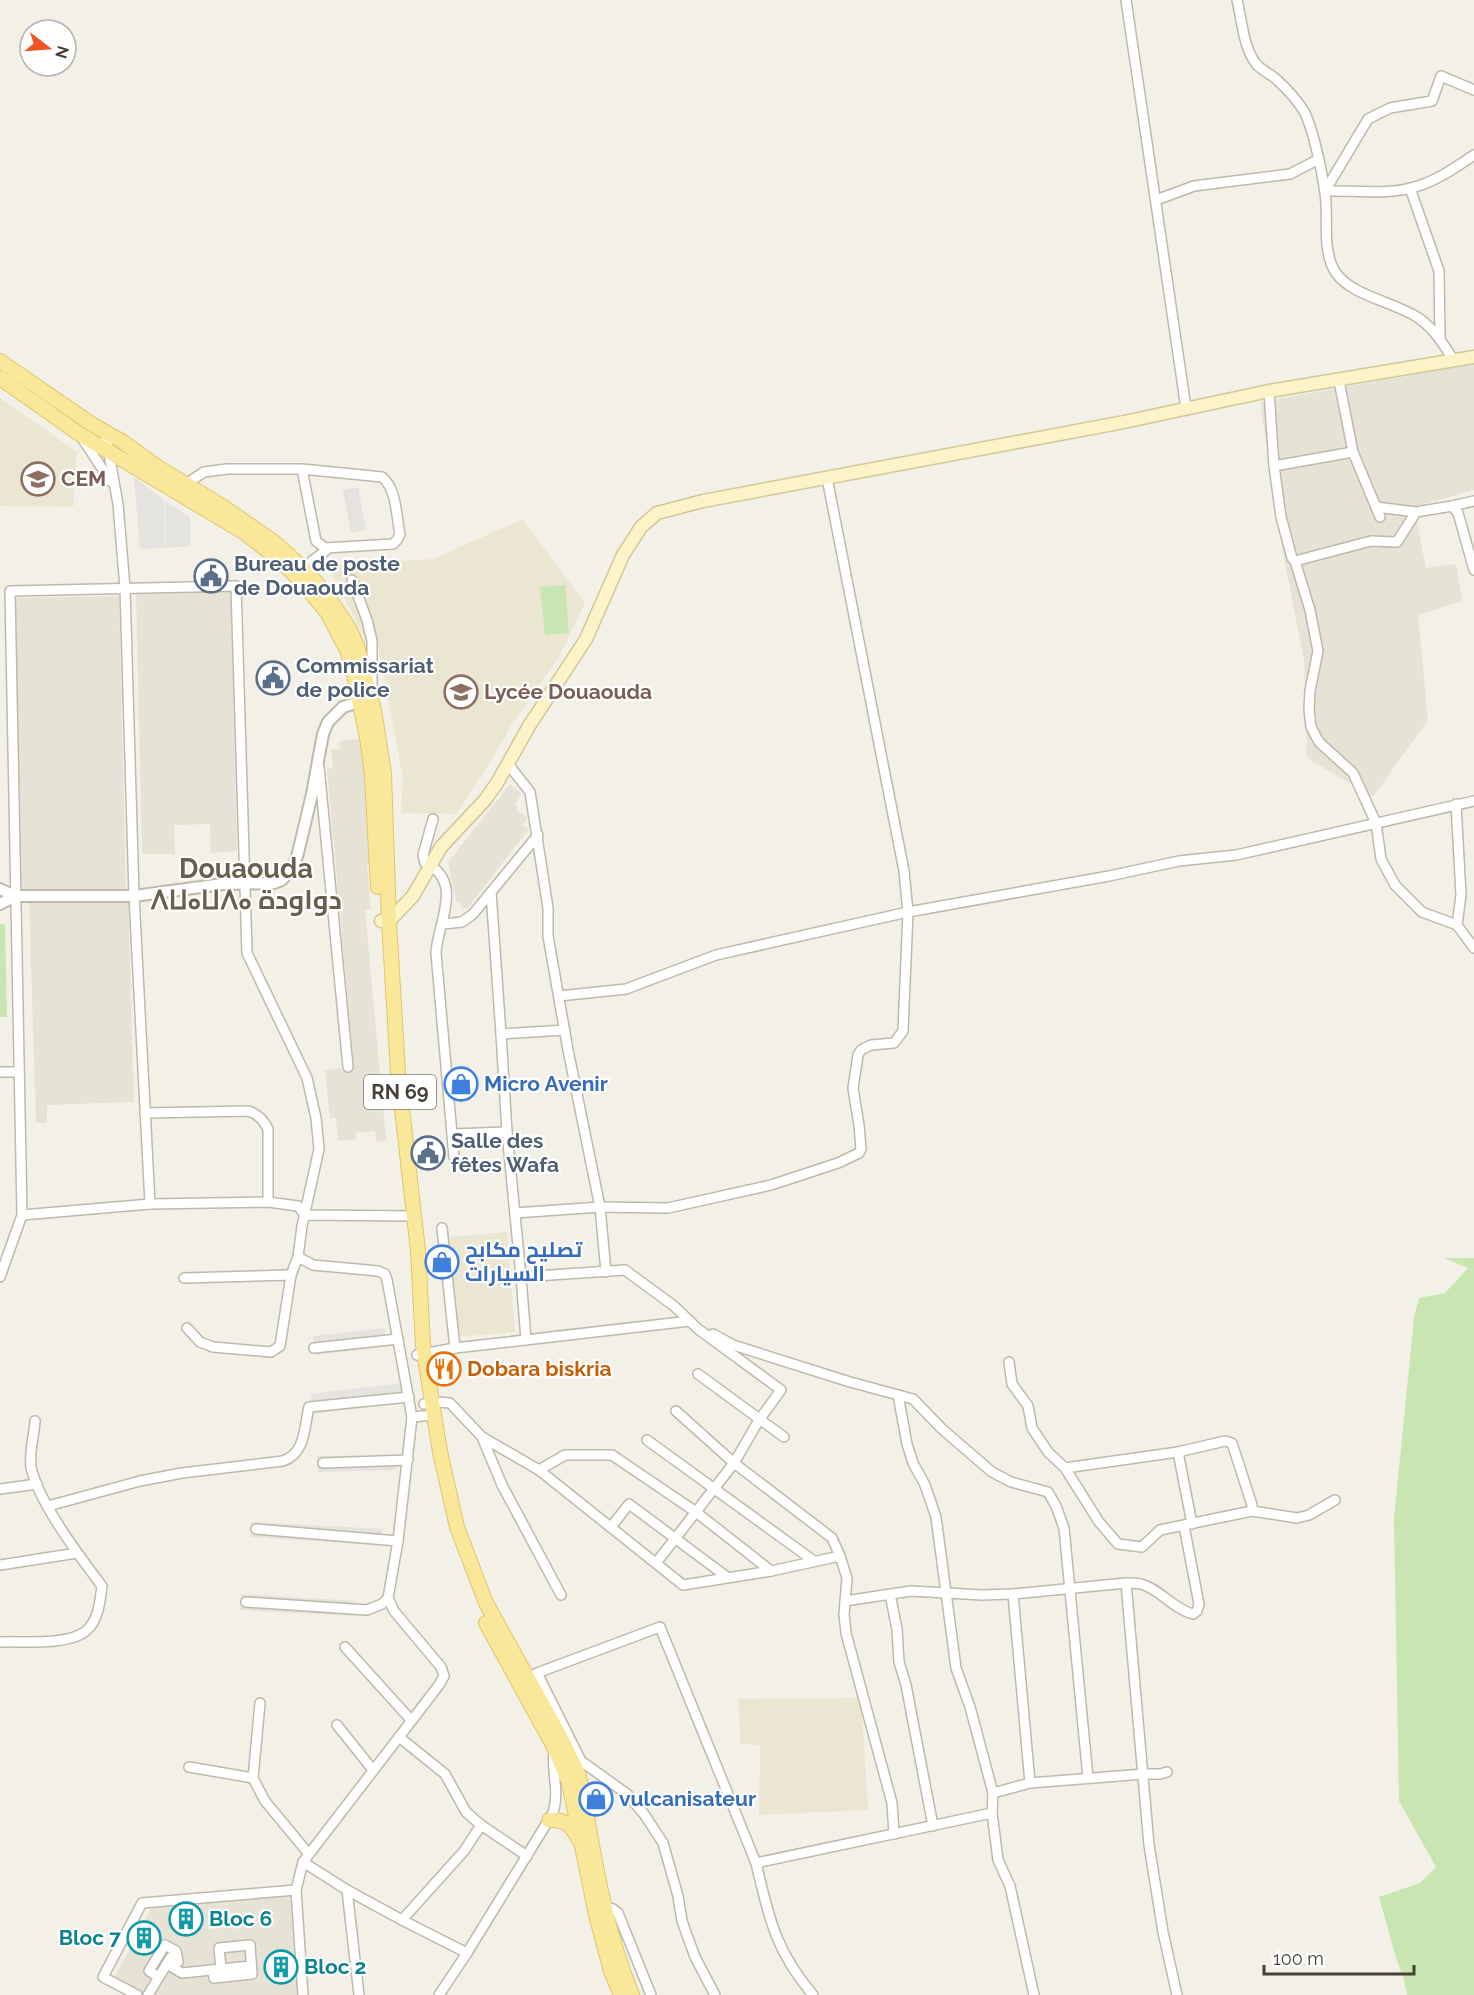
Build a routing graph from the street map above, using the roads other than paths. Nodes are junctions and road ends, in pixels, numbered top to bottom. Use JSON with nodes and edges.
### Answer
{"nodes":[{"id":1,"x":1126,"y":0,"type":"edge"},
{"id":2,"x":1237,"y":0,"type":"edge"},
{"id":3,"x":1474,"y":90,"type":"edge"},
{"id":4,"x":1474,"y":155,"type":"edge"},
{"id":5,"x":1318,"y":159,"type":"junction"},
{"id":6,"x":1410,"y":188,"type":"junction"},
{"id":7,"x":1325,"y":191,"type":"junction"},
{"id":8,"x":1155,"y":200,"type":"junction"},
{"id":9,"x":1440,"y":338,"type":"junction"},
{"id":10,"x":1474,"y":357,"type":"edge"},
{"id":11,"x":0,"y":361,"type":"edge"},
{"id":12,"x":1454,"y":361,"type":"junction"},
{"id":13,"x":0,"y":378,"type":"edge"},
{"id":14,"x":1339,"y":381,"type":"junction"},
{"id":15,"x":1269,"y":391,"type":"junction"},
{"id":16,"x":1186,"y":408,"type":"junction"},
{"id":17,"x":105,"y":432,"type":"junction"},
{"id":18,"x":78,"y":433,"type":"junction"},
{"id":19,"x":123,"y":442,"type":"junction"},
{"id":20,"x":1353,"y":452,"type":"junction"},
{"id":21,"x":113,"y":454,"type":"junction"},
{"id":22,"x":131,"y":465,"type":"junction"},
{"id":23,"x":1274,"y":466,"type":"junction"},
{"id":24,"x":302,"y":470,"type":"junction"},
{"id":25,"x":827,"y":478,"type":"junction"},
{"id":26,"x":190,"y":486,"type":"junction"},
{"id":27,"x":115,"y":492,"type":"junction"},
{"id":28,"x":1474,"y":501,"type":"edge"},
{"id":29,"x":1452,"y":506,"type":"junction"},
{"id":30,"x":1376,"y":507,"type":"junction"},
{"id":31,"x":1416,"y":512,"type":"junction"},
{"id":32,"x":1380,"y":517,"type":"dead end"},
{"id":33,"x":329,"y":548,"type":"junction"},
{"id":34,"x":1295,"y":561,"type":"junction"},
{"id":35,"x":1474,"y":570,"type":"edge"},
{"id":36,"x":302,"y":574,"type":"junction"},
{"id":37,"x":352,"y":580,"type":"dead end"},
{"id":38,"x":125,"y":588,"type":"junction"},
{"id":39,"x":5,"y":590,"type":"edge"},
{"id":40,"x":366,"y":700,"type":"junction"},
{"id":41,"x":318,"y":761,"type":"junction"},
{"id":42,"x":508,"y":764,"type":"junction"},
{"id":43,"x":1474,"y":801,"type":"edge"},
{"id":44,"x":1456,"y":804,"type":"junction"},
{"id":45,"x":433,"y":819,"type":"dead end"},
{"id":46,"x":1376,"y":823,"type":"junction"},
{"id":47,"x":538,"y":835,"type":"junction"},
{"id":48,"x":431,"y":865,"type":"junction"},
{"id":49,"x":245,"y":884,"type":"junction"},
{"id":50,"x":0,"y":889,"type":"edge"},
{"id":51,"x":491,"y":892,"type":"junction"},
{"id":52,"x":15,"y":896,"type":"junction"},
{"id":53,"x":134,"y":896,"type":"junction"},
{"id":54,"x":0,"y":904,"type":"edge"},
{"id":55,"x":908,"y":912,"type":"junction"},
{"id":56,"x":385,"y":921,"type":"junction"},
{"id":57,"x":443,"y":924,"type":"junction"},
{"id":58,"x":1457,"y":925,"type":"junction"},
{"id":59,"x":1474,"y":948,"type":"edge"},
{"id":60,"x":559,"y":996,"type":"junction"},
{"id":61,"x":565,"y":1030,"type":"junction"},
{"id":62,"x":501,"y":1034,"type":"junction"},
{"id":63,"x":348,"y":1066,"type":"dead end"},
{"id":64,"x":0,"y":1072,"type":"edge"},
{"id":65,"x":19,"y":1072,"type":"junction"},
{"id":66,"x":145,"y":1113,"type":"junction"},
{"id":67,"x":507,"y":1132,"type":"junction"},
{"id":68,"x":452,"y":1134,"type":"junction"},
{"id":69,"x":454,"y":1157,"type":"dead end"},
{"id":70,"x":314,"y":1178,"type":"junction"},
{"id":71,"x":268,"y":1202,"type":"junction"},
{"id":72,"x":150,"y":1204,"type":"junction"},
{"id":73,"x":289,"y":1204,"type":"junction"},
{"id":74,"x":600,"y":1207,"type":"junction"},
{"id":75,"x":515,"y":1213,"type":"junction"},
{"id":76,"x":22,"y":1215,"type":"junction"},
{"id":77,"x":305,"y":1215,"type":"junction"},
{"id":78,"x":409,"y":1215,"type":"junction"},
{"id":79,"x":442,"y":1228,"type":"dead end"},
{"id":80,"x":298,"y":1257,"type":"junction"},
{"id":81,"x":606,"y":1272,"type":"junction"},
{"id":82,"x":291,"y":1275,"type":"junction"},
{"id":83,"x":0,"y":1277,"type":"edge"},
{"id":84,"x":521,"y":1277,"type":"junction"},
{"id":85,"x":184,"y":1278,"type":"dead end"},
{"id":86,"x":690,"y":1321,"type":"junction"},
{"id":87,"x":187,"y":1328,"type":"dead end"},
{"id":88,"x":698,"y":1329,"type":"junction"},
{"id":89,"x":398,"y":1339,"type":"junction"},
{"id":90,"x":526,"y":1340,"type":"junction"},
{"id":91,"x":314,"y":1348,"type":"dead end"},
{"id":92,"x":455,"y":1348,"type":"junction"},
{"id":93,"x":421,"y":1354,"type":"junction"},
{"id":94,"x":1009,"y":1362,"type":"dead end"},
{"id":95,"x":698,"y":1374,"type":"dead end"},
{"id":96,"x":897,"y":1395,"type":"junction"},
{"id":97,"x":409,"y":1397,"type":"junction"},
{"id":98,"x":426,"y":1411,"type":"junction"},
{"id":99,"x":676,"y":1412,"type":"dead end"},
{"id":100,"x":759,"y":1420,"type":"junction"},
{"id":101,"x":35,"y":1421,"type":"dead end"},
{"id":102,"x":482,"y":1437,"type":"junction"},
{"id":103,"x":784,"y":1437,"type":"dead end"},
{"id":104,"x":647,"y":1440,"type":"dead end"},
{"id":105,"x":1178,"y":1452,"type":"junction"},
{"id":106,"x":408,"y":1460,"type":"junction"},
{"id":107,"x":323,"y":1463,"type":"dead end"},
{"id":108,"x":734,"y":1463,"type":"junction"},
{"id":109,"x":1065,"y":1468,"type":"junction"},
{"id":110,"x":539,"y":1470,"type":"junction"},
{"id":111,"x":38,"y":1484,"type":"junction"},
{"id":112,"x":714,"y":1488,"type":"junction"},
{"id":113,"x":0,"y":1490,"type":"edge"},
{"id":114,"x":1335,"y":1500,"type":"dead end"},
{"id":115,"x":48,"y":1506,"type":"junction"},
{"id":116,"x":1252,"y":1511,"type":"junction"},
{"id":117,"x":696,"y":1512,"type":"junction"},
{"id":118,"x":1188,"y":1525,"type":"junction"},
{"id":119,"x":611,"y":1527,"type":"junction"},
{"id":120,"x":256,"y":1528,"type":"dead end"},
{"id":121,"x":676,"y":1537,"type":"junction"},
{"id":122,"x":398,"y":1541,"type":"junction"},
{"id":123,"x":77,"y":1553,"type":"junction"},
{"id":124,"x":840,"y":1556,"type":"junction"},
{"id":125,"x":814,"y":1561,"type":"junction"},
{"id":126,"x":656,"y":1563,"type":"junction"},
{"id":127,"x":0,"y":1565,"type":"edge"},
{"id":128,"x":771,"y":1571,"type":"junction"},
{"id":129,"x":727,"y":1577,"type":"junction"},
{"id":130,"x":1126,"y":1583,"type":"junction"},
{"id":131,"x":1070,"y":1588,"type":"junction"},
{"id":132,"x":945,"y":1593,"type":"junction"},
{"id":133,"x":890,"y":1594,"type":"junction"},
{"id":134,"x":1013,"y":1594,"type":"junction"},
{"id":135,"x":561,"y":1595,"type":"dead end"},
{"id":136,"x":388,"y":1598,"type":"junction"},
{"id":137,"x":845,"y":1601,"type":"junction"},
{"id":138,"x":246,"y":1602,"type":"dead end"},
{"id":139,"x":0,"y":1642,"type":"edge"},
{"id":140,"x":345,"y":1647,"type":"dead end"},
{"id":141,"x":529,"y":1678,"type":"junction"},
{"id":142,"x":260,"y":1703,"type":"dead end"},
{"id":143,"x":411,"y":1720,"type":"junction"},
{"id":144,"x":337,"y":1725,"type":"dead end"},
{"id":145,"x":399,"y":1737,"type":"junction"},
{"id":146,"x":558,"y":1743,"type":"junction"},
{"id":147,"x":189,"y":1767,"type":"dead end"},
{"id":148,"x":373,"y":1770,"type":"junction"},
{"id":149,"x":1167,"y":1772,"type":"dead end"},
{"id":150,"x":1144,"y":1774,"type":"junction"},
{"id":151,"x":253,"y":1778,"type":"junction"},
{"id":152,"x":1088,"y":1778,"type":"junction"},
{"id":153,"x":1030,"y":1783,"type":"junction"},
{"id":154,"x":993,"y":1793,"type":"junction"},
{"id":155,"x":992,"y":1813,"type":"junction"},
{"id":156,"x":549,"y":1820,"type":"junction"},
{"id":157,"x":481,"y":1825,"type":"junction"},
{"id":158,"x":933,"y":1826,"type":"junction"},
{"id":159,"x":894,"y":1834,"type":"junction"},
{"id":160,"x":582,"y":1845,"type":"junction"},
{"id":161,"x":527,"y":1856,"type":"junction"},
{"id":162,"x":306,"y":1858,"type":"junction"},
{"id":163,"x":756,"y":1863,"type":"junction"},
{"id":164,"x":296,"y":1890,"type":"junction"},
{"id":165,"x":347,"y":1890,"type":"junction"},
{"id":166,"x":603,"y":1905,"type":"junction"},
{"id":167,"x":402,"y":1920,"type":"junction"},
{"id":168,"x":467,"y":1953,"type":"junction"},
{"id":169,"x":167,"y":1964,"type":"junction"},
{"id":170,"x":217,"y":1969,"type":"junction"},
{"id":171,"x":159,"y":1977,"type":"junction"},
{"id":172,"x":808,"y":1993,"type":"edge"},
{"id":173,"x":137,"y":1995,"type":"edge"},
{"id":174,"x":148,"y":1995,"type":"edge"},
{"id":175,"x":303,"y":1995,"type":"edge"},
{"id":176,"x":358,"y":1995,"type":"edge"},
{"id":177,"x":439,"y":1995,"type":"edge"},
{"id":178,"x":621,"y":1995,"type":"edge"},
{"id":179,"x":632,"y":1995,"type":"edge"},
{"id":180,"x":651,"y":1995,"type":"edge"},
{"id":181,"x":715,"y":1995,"type":"edge"},
{"id":182,"x":1034,"y":1995,"type":"edge"},
{"id":183,"x":1177,"y":1995,"type":"edge"}],
"edges":[{"from":1,"to":8,"type":"street"},
{"from":2,"to":5,"type":"street"},
{"from":3,"to":7,"type":"street"},
{"from":4,"to":6,"type":"street"},
{"from":5,"to":7,"type":"street"},
{"from":5,"to":8,"type":"street"},
{"from":6,"to":7,"type":"street"},
{"from":6,"to":9,"type":"street"},
{"from":7,"to":9,"type":"street"},
{"from":8,"to":16,"type":"street"},
{"from":9,"to":12,"type":"street"},
{"from":10,"to":12,"type":"main road"},
{"from":11,"to":17,"type":"main road","number":"RN 69"},
{"from":12,"to":14,"type":"main road"},
{"from":13,"to":18,"type":"main road","number":"RN 69"},
{"from":14,"to":15,"type":"main road"},
{"from":14,"to":20,"type":"street"},
{"from":15,"to":16,"type":"main road"},
{"from":15,"to":23,"type":"street"},
{"from":16,"to":25,"type":"main road"},
{"from":17,"to":19,"type":"main road","number":"RN 69"},
{"from":17,"to":21,"type":"street"},
{"from":18,"to":21,"type":"main road","number":"RN 69"},
{"from":18,"to":27,"type":"street"},
{"from":19,"to":21,"type":"street"},
{"from":19,"to":26,"type":"main road","number":"RN 69"},
{"from":20,"to":23,"type":"street"},
{"from":20,"to":30,"type":"street"},
{"from":21,"to":22,"type":"main road","number":"RN 69"},
{"from":21,"to":27,"type":"street"},
{"from":22,"to":27,"type":"street"},
{"from":22,"to":36,"type":"main road","number":"RN 69"},
{"from":23,"to":34,"type":"street"},
{"from":24,"to":26,"type":"street"},
{"from":24,"to":33,"type":"street"},
{"from":24,"to":33,"type":"street"},
{"from":25,"to":42,"type":"main road"},
{"from":25,"to":55,"type":"street"},
{"from":26,"to":36,"type":"main road","number":"RN 69"},
{"from":27,"to":38,"type":"street"},
{"from":28,"to":29,"type":"street"},
{"from":29,"to":31,"type":"street"},
{"from":29,"to":35,"type":"street"},
{"from":30,"to":31,"type":"street"},
{"from":30,"to":32,"type":"street"},
{"from":31,"to":34,"type":"street"},
{"from":33,"to":36,"type":"street"},
{"from":34,"to":46,"type":"street"},
{"from":36,"to":40,"type":"main road","number":"RN 69"},
{"from":37,"to":40,"type":"street"},
{"from":38,"to":39,"type":"street"},
{"from":38,"to":49,"type":"street"},
{"from":38,"to":53,"type":"street"},
{"from":39,"to":52,"type":"street"},
{"from":40,"to":41,"type":"street"},
{"from":40,"to":56,"type":"main road","number":"RN 69"},
{"from":41,"to":49,"type":"street"},
{"from":41,"to":63,"type":"street"},
{"from":42,"to":47,"type":"street"},
{"from":42,"to":48,"type":"main road"},
{"from":43,"to":44,"type":"street"},
{"from":44,"to":46,"type":"street"},
{"from":44,"to":58,"type":"street"},
{"from":45,"to":48,"type":"street"},
{"from":46,"to":55,"type":"street"},
{"from":46,"to":58,"type":"street"},
{"from":47,"to":51,"type":"street"},
{"from":47,"to":60,"type":"street"},
{"from":48,"to":56,"type":"main road"},
{"from":48,"to":57,"type":"street"},
{"from":49,"to":53,"type":"street"},
{"from":49,"to":70,"type":"street"},
{"from":50,"to":52,"type":"street"},
{"from":51,"to":57,"type":"street"},
{"from":51,"to":62,"type":"street"},
{"from":52,"to":53,"type":"street"},
{"from":52,"to":54,"type":"street"},
{"from":52,"to":65,"type":"street"},
{"from":53,"to":66,"type":"street"},
{"from":55,"to":60,"type":"street"},
{"from":55,"to":74,"type":"street"},
{"from":56,"to":78,"type":"main road","number":"RN 69"},
{"from":57,"to":68,"type":"street"},
{"from":58,"to":59,"type":"street"},
{"from":60,"to":61,"type":"street"},
{"from":61,"to":62,"type":"street"},
{"from":61,"to":74,"type":"street"},
{"from":62,"to":67,"type":"street"},
{"from":64,"to":65,"type":"street"},
{"from":65,"to":76,"type":"street"},
{"from":66,"to":71,"type":"street"},
{"from":66,"to":72,"type":"street"},
{"from":67,"to":68,"type":"street"},
{"from":67,"to":75,"type":"street"},
{"from":68,"to":69,"type":"street"},
{"from":70,"to":73,"type":"street"},
{"from":70,"to":77,"type":"street"},
{"from":71,"to":72,"type":"street"},
{"from":71,"to":73,"type":"street"},
{"from":72,"to":76,"type":"street"},
{"from":73,"to":77,"type":"street"},
{"from":74,"to":75,"type":"street"},
{"from":74,"to":81,"type":"street"},
{"from":75,"to":84,"type":"street"},
{"from":76,"to":83,"type":"street"},
{"from":77,"to":78,"type":"street"},
{"from":77,"to":80,"type":"street"},
{"from":78,"to":93,"type":"main road","number":"RN 69"},
{"from":79,"to":92,"type":"street"},
{"from":80,"to":82,"type":"street"},
{"from":80,"to":89,"type":"street"},
{"from":81,"to":84,"type":"street"},
{"from":81,"to":86,"type":"street"},
{"from":82,"to":85,"type":"street"},
{"from":82,"to":87,"type":"street"},
{"from":84,"to":90,"type":"street"},
{"from":86,"to":88,"type":"street"},
{"from":86,"to":90,"type":"street"},
{"from":88,"to":96,"type":"street"},
{"from":88,"to":100,"type":"street"},
{"from":89,"to":91,"type":"street"},
{"from":89,"to":97,"type":"street"},
{"from":90,"to":92,"type":"street"},
{"from":92,"to":93,"type":"street"},
{"from":93,"to":98,"type":"main road","number":"RN 69"},
{"from":94,"to":109,"type":"street"},
{"from":95,"to":100,"type":"street"},
{"from":96,"to":131,"type":"street"},
{"from":96,"to":132,"type":"street"},
{"from":97,"to":98,"type":"street"},
{"from":97,"to":115,"type":"street"},
{"from":98,"to":102,"type":"street"},
{"from":98,"to":106,"type":"street"},
{"from":98,"to":141,"type":"main road","number":"RN 69"},
{"from":99,"to":108,"type":"street"},
{"from":100,"to":103,"type":"street"},
{"from":100,"to":108,"type":"street"},
{"from":101,"to":111,"type":"street"},
{"from":102,"to":110,"type":"street"},
{"from":102,"to":135,"type":"street"},
{"from":104,"to":112,"type":"street"},
{"from":105,"to":109,"type":"street"},
{"from":105,"to":116,"type":"street"},
{"from":105,"to":118,"type":"street"},
{"from":106,"to":107,"type":"street"},
{"from":106,"to":122,"type":"street"},
{"from":108,"to":112,"type":"street"},
{"from":108,"to":124,"type":"street"},
{"from":109,"to":118,"type":"street"},
{"from":110,"to":117,"type":"street"},
{"from":110,"to":119,"type":"street"},
{"from":111,"to":113,"type":"street"},
{"from":111,"to":115,"type":"street"},
{"from":112,"to":117,"type":"street"},
{"from":112,"to":125,"type":"street"},
{"from":114,"to":116,"type":"street"},
{"from":115,"to":123,"type":"street"},
{"from":116,"to":118,"type":"street"},
{"from":117,"to":121,"type":"street"},
{"from":117,"to":128,"type":"street"},
{"from":118,"to":130,"type":"street"},
{"from":119,"to":121,"type":"street"},
{"from":119,"to":126,"type":"street"},
{"from":120,"to":122,"type":"street"},
{"from":121,"to":126,"type":"street"},
{"from":121,"to":129,"type":"street"},
{"from":122,"to":136,"type":"street"},
{"from":123,"to":127,"type":"street"},
{"from":123,"to":139,"type":"street"},
{"from":124,"to":125,"type":"street"},
{"from":124,"to":137,"type":"street"},
{"from":125,"to":128,"type":"street"},
{"from":126,"to":129,"type":"street"},
{"from":128,"to":129,"type":"street"},
{"from":130,"to":131,"type":"street"},
{"from":130,"to":150,"type":"street"},
{"from":131,"to":134,"type":"street"},
{"from":131,"to":152,"type":"street"},
{"from":132,"to":133,"type":"street"},
{"from":132,"to":134,"type":"street"},
{"from":132,"to":154,"type":"street"},
{"from":133,"to":137,"type":"street"},
{"from":133,"to":158,"type":"street"},
{"from":134,"to":153,"type":"street"},
{"from":136,"to":138,"type":"street"},
{"from":136,"to":143,"type":"street"},
{"from":137,"to":159,"type":"street"},
{"from":140,"to":143,"type":"street"},
{"from":141,"to":146,"type":"main road","number":"RN 69"},
{"from":141,"to":163,"type":"street"},
{"from":141,"to":181,"type":"street"},
{"from":142,"to":151,"type":"street"},
{"from":143,"to":145,"type":"street"},
{"from":144,"to":148,"type":"street"},
{"from":145,"to":148,"type":"street"},
{"from":145,"to":157,"type":"street"},
{"from":146,"to":156,"type":"street"},
{"from":146,"to":160,"type":"main road","number":"RN 69"},
{"from":146,"to":166,"type":"main road","number":"RN 69"},
{"from":147,"to":151,"type":"street"},
{"from":148,"to":162,"type":"street"},
{"from":149,"to":150,"type":"street"},
{"from":150,"to":152,"type":"street"},
{"from":150,"to":183,"type":"street"},
{"from":151,"to":162,"type":"street"},
{"from":152,"to":153,"type":"street"},
{"from":153,"to":154,"type":"street"},
{"from":154,"to":155,"type":"street"},
{"from":155,"to":158,"type":"street"},
{"from":155,"to":182,"type":"street"},
{"from":156,"to":160,"type":"main road"},
{"from":156,"to":161,"type":"street"},
{"from":157,"to":161,"type":"street"},
{"from":157,"to":167,"type":"street"},
{"from":158,"to":159,"type":"street"},
{"from":159,"to":163,"type":"street"},
{"from":160,"to":178,"type":"main road","number":"RN 69"},
{"from":161,"to":168,"type":"street"},
{"from":162,"to":164,"type":"street"},
{"from":162,"to":165,"type":"street"},
{"from":163,"to":172,"type":"street"},
{"from":164,"to":173,"type":"street"},
{"from":164,"to":175,"type":"street"},
{"from":165,"to":167,"type":"street"},
{"from":165,"to":176,"type":"street"},
{"from":166,"to":179,"type":"main road","number":"RN 69"},
{"from":166,"to":180,"type":"street"},
{"from":167,"to":168,"type":"street"},
{"from":168,"to":177,"type":"street"},
{"from":169,"to":170,"type":"street"},
{"from":169,"to":171,"type":"street"},
{"from":169,"to":171,"type":"street"},
{"from":170,"to":170,"type":"street"},
{"from":171,"to":174,"type":"street"}]}
